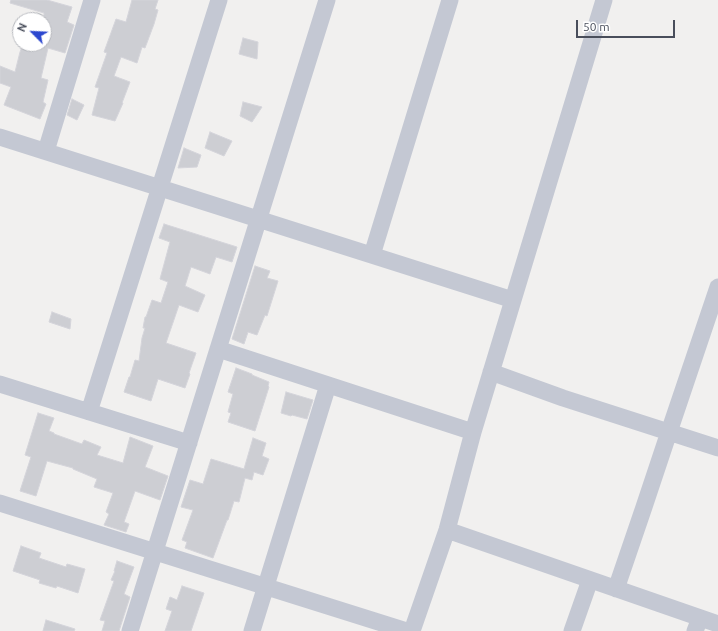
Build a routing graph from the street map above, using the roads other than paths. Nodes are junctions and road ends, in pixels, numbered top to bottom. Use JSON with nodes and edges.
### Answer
{"nodes":[{"id":1,"x":92,"y":0,"type":"edge"},
{"id":2,"x":219,"y":0,"type":"edge"},
{"id":3,"x":327,"y":0,"type":"edge"},
{"id":4,"x":450,"y":0,"type":"edge"},
{"id":5,"x":604,"y":0,"type":"edge"},
{"id":6,"x":0,"y":137,"type":"edge"},
{"id":7,"x":46,"y":151,"type":"junction"},
{"id":8,"x":160,"y":188,"type":"junction"},
{"id":9,"x":259,"y":219,"type":"junction"},
{"id":10,"x":372,"y":255,"type":"junction"},
{"id":11,"x":718,"y":287,"type":"edge"},
{"id":12,"x":513,"y":300,"type":"junction"},
{"id":13,"x":714,"y":309,"type":"edge"},
{"id":14,"x":218,"y":349,"type":"junction"},
{"id":15,"x":491,"y":372,"type":"junction"},
{"id":16,"x":0,"y":384,"type":"edge"},
{"id":17,"x":328,"y":385,"type":"junction"},
{"id":18,"x":89,"y":412,"type":"junction"},
{"id":19,"x":473,"y":432,"type":"junction"},
{"id":20,"x":669,"y":432,"type":"junction"},
{"id":21,"x":189,"y":443,"type":"junction"},
{"id":22,"x":718,"y":448,"type":"edge"},
{"id":23,"x":0,"y":503,"type":"edge"},
{"id":24,"x":447,"y":530,"type":"junction"},
{"id":25,"x":155,"y":552,"type":"junction"},
{"id":26,"x":590,"y":580,"type":"junction"},
{"id":27,"x":266,"y":587,"type":"junction"},
{"id":28,"x":616,"y":588,"type":"junction"},
{"id":29,"x":698,"y":624,"type":"edge"},
{"id":30,"x":718,"y":624,"type":"edge"},
{"id":31,"x":130,"y":631,"type":"edge"},
{"id":32,"x":252,"y":631,"type":"edge"},
{"id":33,"x":407,"y":631,"type":"edge"},
{"id":34,"x":412,"y":631,"type":"edge"},
{"id":35,"x":572,"y":631,"type":"edge"}],
"edges":[{"from":1,"to":7,"type":"street"},
{"from":2,"to":8,"type":"street"},
{"from":3,"to":9,"type":"street"},
{"from":4,"to":10,"type":"street"},
{"from":5,"to":12,"type":"street"},
{"from":6,"to":7,"type":"street"},
{"from":7,"to":8,"type":"street"},
{"from":8,"to":9,"type":"street"},
{"from":8,"to":18,"type":"street"},
{"from":9,"to":10,"type":"street"},
{"from":9,"to":14,"type":"street"},
{"from":10,"to":12,"type":"street"},
{"from":11,"to":13,"type":"street"},
{"from":12,"to":15,"type":"street"},
{"from":13,"to":20,"type":"street"},
{"from":14,"to":17,"type":"street"},
{"from":14,"to":21,"type":"street"},
{"from":15,"to":19,"type":"street"},
{"from":15,"to":20,"type":"street"},
{"from":16,"to":18,"type":"street"},
{"from":17,"to":19,"type":"street"},
{"from":17,"to":27,"type":"street"},
{"from":18,"to":21,"type":"street"},
{"from":19,"to":24,"type":"street"},
{"from":20,"to":22,"type":"street"},
{"from":20,"to":28,"type":"street"},
{"from":21,"to":25,"type":"street"},
{"from":23,"to":25,"type":"street"},
{"from":24,"to":26,"type":"street"},
{"from":24,"to":34,"type":"street"},
{"from":25,"to":27,"type":"street"},
{"from":25,"to":31,"type":"street"},
{"from":26,"to":28,"type":"street"},
{"from":26,"to":35,"type":"street"},
{"from":27,"to":32,"type":"street"},
{"from":27,"to":33,"type":"street"},
{"from":28,"to":29,"type":"street"},
{"from":29,"to":30,"type":"street"}]}
